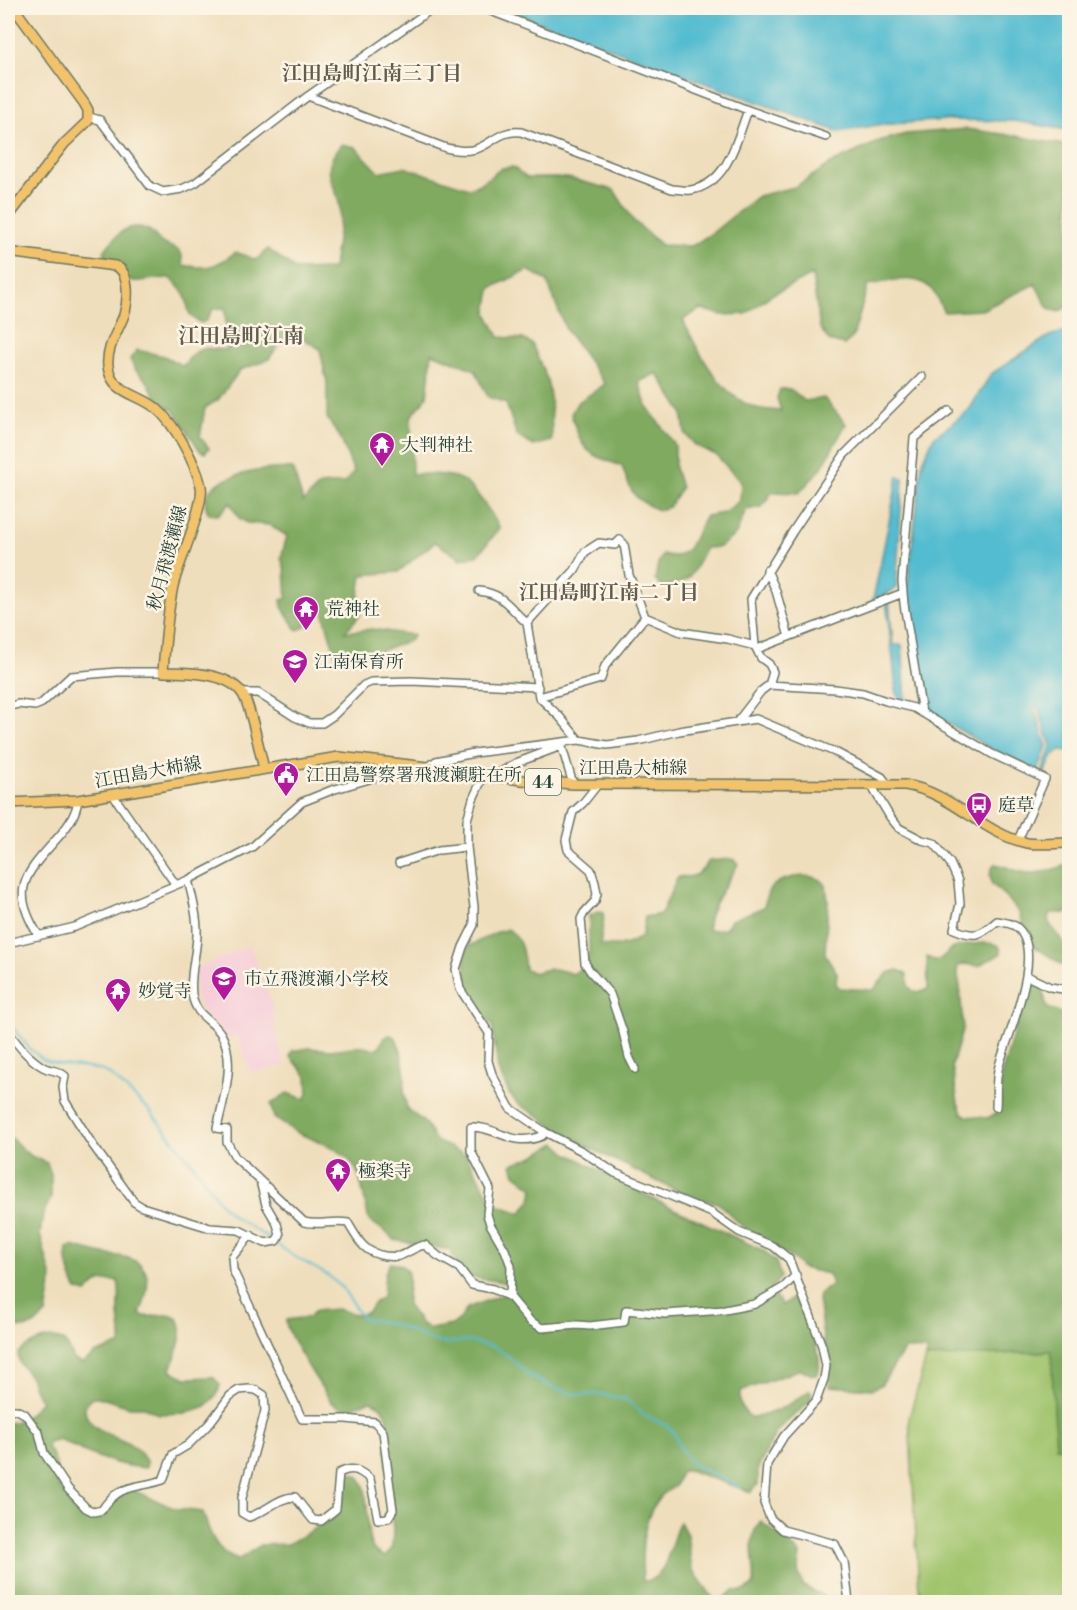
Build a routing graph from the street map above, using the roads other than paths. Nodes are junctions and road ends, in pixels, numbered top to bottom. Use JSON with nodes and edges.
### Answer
{"nodes":[{"id":1,"x":14,"y":8,"type":"edge"},
{"id":2,"x":433,"y":8,"type":"edge"},
{"id":3,"x":483,"y":8,"type":"edge"},
{"id":4,"x":308,"y":96,"type":"junction"},
{"id":5,"x":748,"y":110,"type":"junction"},
{"id":6,"x":89,"y":117,"type":"junction"},
{"id":7,"x":826,"y":137,"type":"dead end"},
{"id":8,"x":8,"y":217,"type":"edge"},
{"id":9,"x":8,"y":250,"type":"edge"},
{"id":10,"x":922,"y":377,"type":"dead end"},
{"id":11,"x":949,"y":411,"type":"dead end"},
{"id":12,"x":767,"y":570,"type":"junction"},
{"id":13,"x":479,"y":591,"type":"dead end"},
{"id":14,"x":903,"y":593,"type":"junction"},
{"id":15,"x":645,"y":617,"type":"junction"},
{"id":16,"x":527,"y":623,"type":"junction"},
{"id":17,"x":789,"y":637,"type":"junction"},
{"id":18,"x":756,"y":647,"type":"junction"},
{"id":19,"x":163,"y":672,"type":"junction"},
{"id":20,"x":769,"y":685,"type":"junction"},
{"id":21,"x":538,"y":687,"type":"junction"},
{"id":22,"x":243,"y":693,"type":"junction"},
{"id":23,"x":538,"y":697,"type":"junction"},
{"id":24,"x":8,"y":706,"type":"edge"},
{"id":25,"x":922,"y":713,"type":"junction"},
{"id":26,"x":737,"y":722,"type":"junction"},
{"id":27,"x":579,"y":740,"type":"junction"},
{"id":28,"x":561,"y":744,"type":"junction"},
{"id":29,"x":404,"y":765,"type":"junction"},
{"id":30,"x":428,"y":767,"type":"junction"},
{"id":31,"x":264,"y":769,"type":"junction"},
{"id":32,"x":489,"y":776,"type":"junction"},
{"id":33,"x":573,"y":784,"type":"junction"},
{"id":34,"x":598,"y":784,"type":"junction"},
{"id":35,"x":888,"y":785,"type":"junction"},
{"id":36,"x":871,"y":786,"type":"junction"},
{"id":37,"x":113,"y":795,"type":"junction"},
{"id":38,"x":78,"y":800,"type":"junction"},
{"id":39,"x":8,"y":803,"type":"edge"},
{"id":40,"x":1018,"y":840,"type":"junction"},
{"id":41,"x":1070,"y":843,"type":"edge"},
{"id":42,"x":467,"y":847,"type":"junction"},
{"id":43,"x":399,"y":863,"type":"dead end"},
{"id":44,"x":188,"y":880,"type":"junction"},
{"id":45,"x":176,"y":885,"type":"junction"},
{"id":46,"x":39,"y":936,"type":"junction"},
{"id":47,"x":8,"y":943,"type":"edge"},
{"id":48,"x":1027,"y":976,"type":"junction"},
{"id":49,"x":1070,"y":990,"type":"edge"},
{"id":50,"x":8,"y":1032,"type":"edge"},
{"id":51,"x":635,"y":1069,"type":"dead end"},
{"id":52,"x":996,"y":1107,"type":"dead end"},
{"id":53,"x":545,"y":1132,"type":"junction"},
{"id":54,"x":260,"y":1182,"type":"junction"},
{"id":55,"x":251,"y":1235,"type":"junction"},
{"id":56,"x":796,"y":1275,"type":"junction"},
{"id":57,"x":510,"y":1297,"type":"junction"},
{"id":58,"x":8,"y":1410,"type":"edge"},
{"id":59,"x":8,"y":1433,"type":"edge"},
{"id":60,"x":8,"y":1458,"type":"edge"},
{"id":61,"x":849,"y":1602,"type":"edge"}],
"edges":[{"from":1,"to":6,"type":"main road"},
{"from":2,"to":4,"type":"street"},
{"from":3,"to":5,"type":"street"},
{"from":4,"to":5,"type":"street"},
{"from":4,"to":6,"type":"street"},
{"from":5,"to":7,"type":"street"},
{"from":6,"to":8,"type":"main road"},
{"from":9,"to":19,"type":"main road","name":"秋月飛渡瀬線"},
{"from":10,"to":12,"type":"street"},
{"from":11,"to":14,"type":"street"},
{"from":12,"to":17,"type":"street"},
{"from":12,"to":18,"type":"street"},
{"from":13,"to":16,"type":"street"},
{"from":14,"to":17,"type":"street"},
{"from":14,"to":25,"type":"street"},
{"from":15,"to":16,"type":"street"},
{"from":15,"to":18,"type":"street"},
{"from":15,"to":23,"type":"street"},
{"from":16,"to":21,"type":"street"},
{"from":17,"to":18,"type":"street"},
{"from":18,"to":20,"type":"street"},
{"from":19,"to":22,"type":"main road"},
{"from":19,"to":24,"type":"street"},
{"from":20,"to":25,"type":"street"},
{"from":20,"to":26,"type":"street"},
{"from":21,"to":22,"type":"street"},
{"from":21,"to":23,"type":"street"},
{"from":22,"to":31,"type":"main road"},
{"from":23,"to":27,"type":"street"},
{"from":25,"to":40,"type":"street"},
{"from":26,"to":27,"type":"street"},
{"from":26,"to":35,"type":"street"},
{"from":27,"to":28,"type":"street"},
{"from":28,"to":30,"type":"street"},
{"from":28,"to":32,"type":"street"},
{"from":28,"to":33,"type":"street"},
{"from":29,"to":30,"type":"main road","name":"江田島大柿線","number":"44"},
{"from":29,"to":31,"type":"main road","name":"江田島大柿線","number":"44"},
{"from":29,"to":44,"type":"street"},
{"from":30,"to":32,"type":"main road","name":"江田島大柿線","number":"44"},
{"from":31,"to":37,"type":"main road","name":"江田島大柿線","number":"44"},
{"from":32,"to":33,"type":"main road","name":"江田島大柿線","number":"44"},
{"from":32,"to":42,"type":"street"},
{"from":33,"to":34,"type":"main road","name":"江田島大柿線","number":"44"},
{"from":34,"to":36,"type":"main road","name":"江田島大柿線","number":"44"},
{"from":34,"to":51,"type":"street"},
{"from":35,"to":36,"type":"main road","name":"江田島大柿線","number":"44"},
{"from":35,"to":40,"type":"main road","name":"江田島大柿線","number":"44"},
{"from":36,"to":48,"type":"street"},
{"from":37,"to":38,"type":"main road","name":"江田島大柿線","number":"44"},
{"from":37,"to":45,"type":"street"},
{"from":38,"to":39,"type":"main road","name":"江田島大柿線","number":"44"},
{"from":38,"to":46,"type":"street"},
{"from":40,"to":41,"type":"main road","name":"江田島大柿線","number":"44"},
{"from":42,"to":43,"type":"street"},
{"from":42,"to":53,"type":"street"},
{"from":44,"to":45,"type":"street"},
{"from":44,"to":54,"type":"street"},
{"from":45,"to":46,"type":"street"},
{"from":46,"to":47,"type":"street"},
{"from":48,"to":49,"type":"street"},
{"from":48,"to":52,"type":"street"},
{"from":50,"to":55,"type":"street"},
{"from":53,"to":56,"type":"street"},
{"from":53,"to":57,"type":"street"},
{"from":54,"to":55,"type":"street"},
{"from":54,"to":57,"type":"street"},
{"from":55,"to":58,"type":"street"},
{"from":56,"to":57,"type":"street"},
{"from":56,"to":61,"type":"street"},
{"from":59,"to":60,"type":"street"}]}
